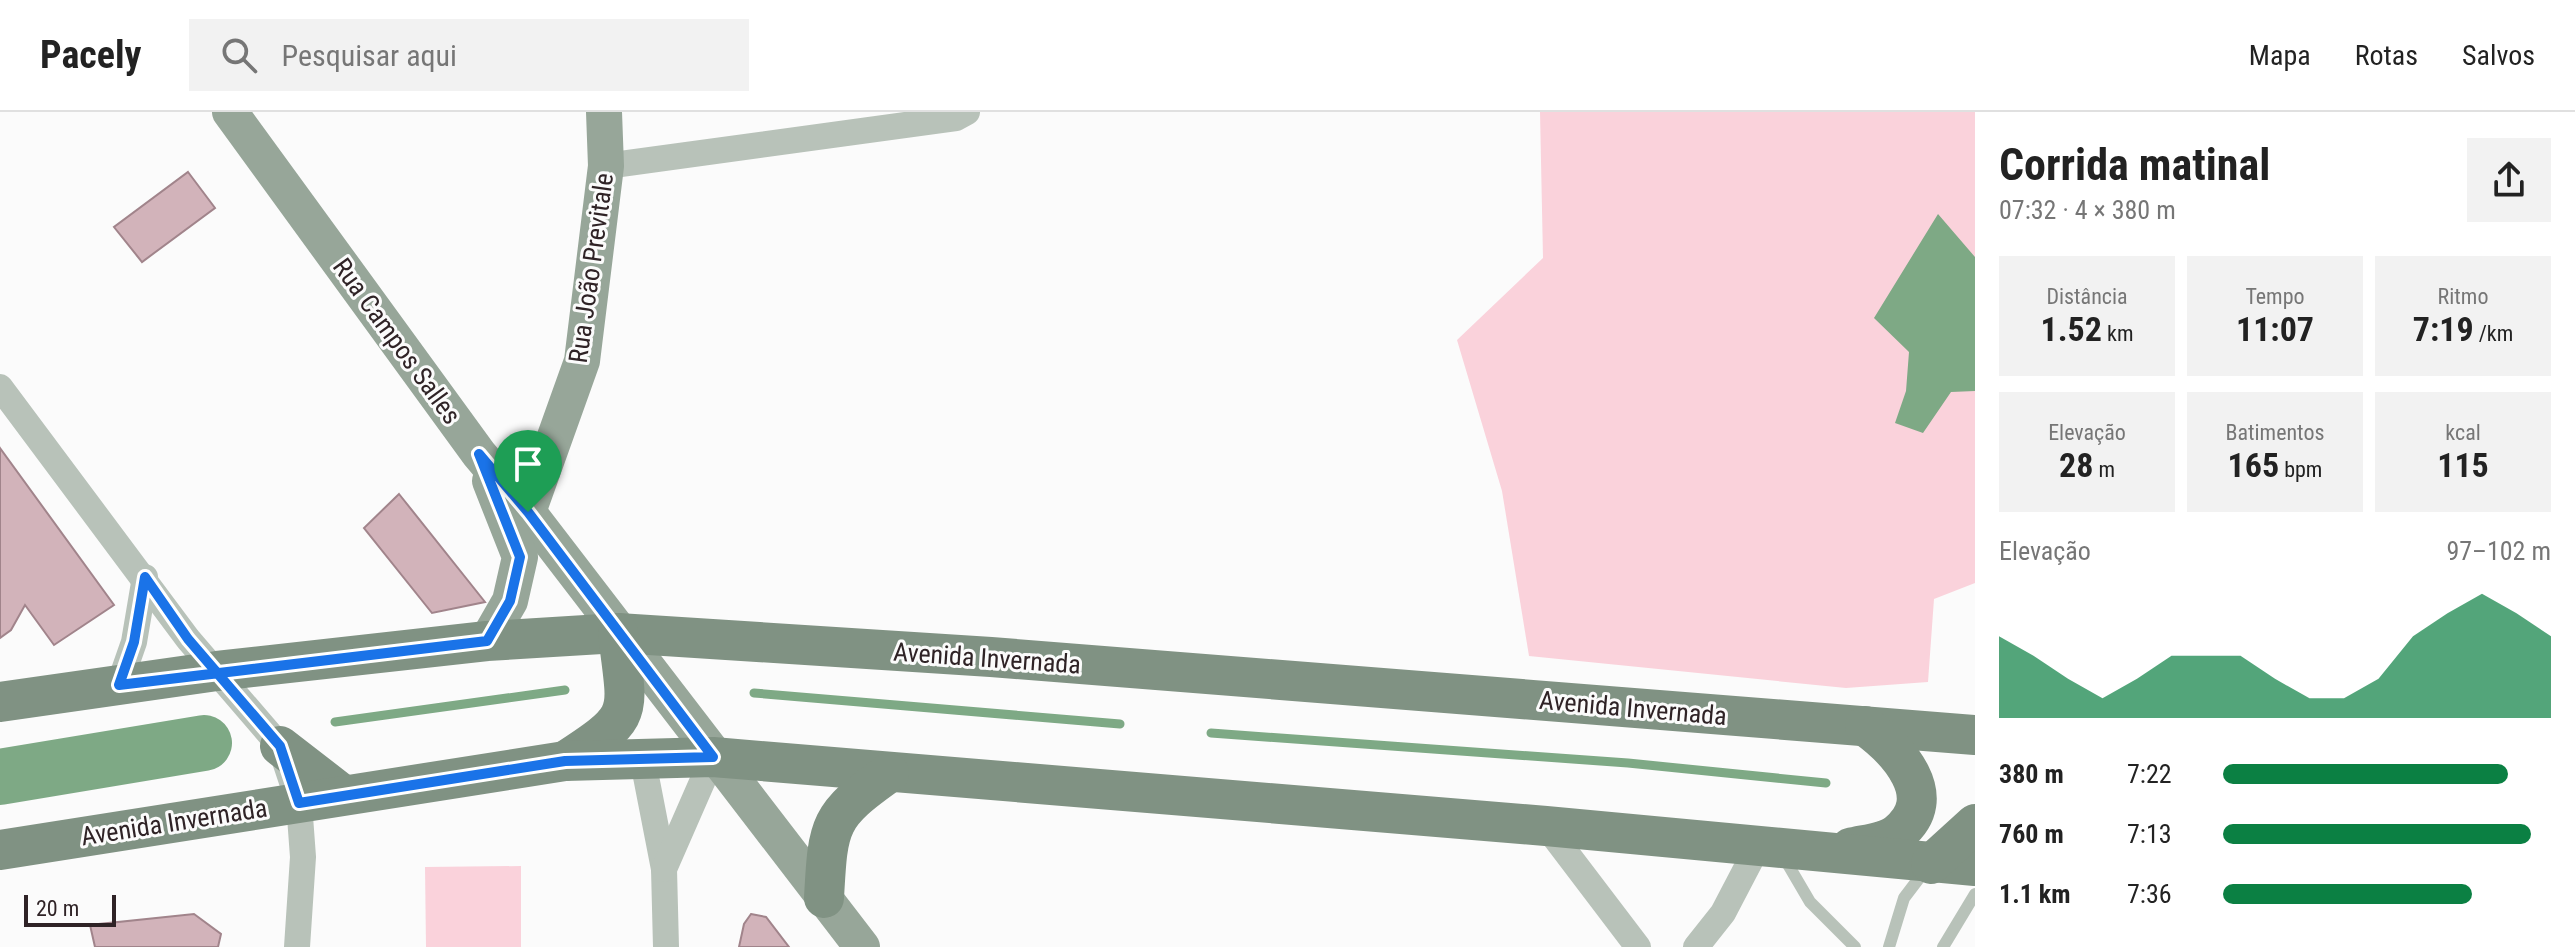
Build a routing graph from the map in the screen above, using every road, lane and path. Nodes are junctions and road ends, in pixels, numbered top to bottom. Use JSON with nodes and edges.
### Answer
{"nodes":[{"id":1,"x":230,"y":112,"type":"edge"},
{"id":2,"x":604,"y":112,"type":"edge"},
{"id":3,"x":967,"y":112,"type":"edge"},
{"id":4,"x":606,"y":166,"type":"junction"},
{"id":5,"x":0,"y":387,"type":"edge"},
{"id":6,"x":479,"y":454,"type":"junction"},
{"id":7,"x":528,"y":512,"type":"junction"},
{"id":8,"x":145,"y":577,"type":"junction"},
{"id":9,"x":618,"y":633,"type":"junction"},
{"id":10,"x":487,"y":641,"type":"junction"},
{"id":11,"x":217,"y":671,"type":"junction"},
{"id":12,"x":119,"y":685,"type":"junction"},
{"id":13,"x":0,"y":702,"type":"edge"},
{"id":14,"x":1865,"y":726,"type":"junction"},
{"id":15,"x":1975,"y":735,"type":"edge"},
{"id":16,"x":280,"y":746,"type":"junction"},
{"id":17,"x":642,"y":756,"type":"junction"},
{"id":18,"x":713,"y":757,"type":"junction"},
{"id":19,"x":565,"y":761,"type":"junction"},
{"id":20,"x":889,"y":773,"type":"junction"},
{"id":21,"x":342,"y":794,"type":"junction"},
{"id":22,"x":299,"y":803,"type":"junction"},
{"id":23,"x":1975,"y":824,"type":"edge"},
{"id":24,"x":1546,"y":826,"type":"junction"},
{"id":25,"x":1769,"y":848,"type":"junction"},
{"id":26,"x":0,"y":850,"type":"edge"},
{"id":27,"x":1827,"y":853,"type":"junction"},
{"id":28,"x":1931,"y":864,"type":"junction"},
{"id":29,"x":1975,"y":866,"type":"edge"},
{"id":30,"x":664,"y":869,"type":"junction"},
{"id":31,"x":1975,"y":894,"type":"edge"},
{"id":32,"x":824,"y":898,"type":"junction"},
{"id":33,"x":297,"y":947,"type":"edge"},
{"id":34,"x":666,"y":947,"type":"edge"},
{"id":35,"x":862,"y":947,"type":"edge"},
{"id":36,"x":1638,"y":947,"type":"edge"},
{"id":37,"x":1696,"y":947,"type":"edge"},
{"id":38,"x":1855,"y":947,"type":"edge"},
{"id":39,"x":1889,"y":947,"type":"edge"},
{"id":40,"x":1943,"y":947,"type":"edge"}],
"edges":[{"from":1,"to":6,"type":"main road","name":"Rua Campos Salles"},
{"from":2,"to":4,"type":"main road","name":"Rua João Previtale"},
{"from":3,"to":4,"type":"street"},
{"from":4,"to":7,"type":"main road","name":"Rua João Previtale"},
{"from":5,"to":8,"type":"street"},
{"from":6,"to":7,"type":"main road","name":"Rua Campos Salles"},
{"from":6,"to":10,"type":"main road"},
{"from":7,"to":9,"type":"main road","name":"Rua Campos Salles"},
{"from":8,"to":11,"type":"street"},
{"from":8,"to":12,"type":"street"},
{"from":9,"to":10,"type":"main road","name":"Avenida Invernada"},
{"from":9,"to":14,"type":"main road","name":"Avenida Invernada"},
{"from":9,"to":18,"type":"main road","name":"Rua Campos Salles"},
{"from":9,"to":19,"type":"main road"},
{"from":10,"to":11,"type":"main road","name":"Avenida Invernada"},
{"from":11,"to":12,"type":"main road","name":"Avenida Invernada"},
{"from":11,"to":16,"type":"street"},
{"from":12,"to":13,"type":"main road","name":"Avenida Invernada"},
{"from":14,"to":15,"type":"main road","name":"Avenida Invernada"},
{"from":14,"to":27,"type":"main road"},
{"from":16,"to":21,"type":"main road"},
{"from":16,"to":22,"type":"street"},
{"from":17,"to":18,"type":"main road","name":"Avenida Invernada"},
{"from":17,"to":19,"type":"main road","name":"Avenida Invernada"},
{"from":17,"to":30,"type":"street"},
{"from":18,"to":20,"type":"main road","name":"Avenida Invernada"},
{"from":18,"to":30,"type":"street"},
{"from":18,"to":32,"type":"main road","name":"Rua Campos Salles"},
{"from":19,"to":21,"type":"main road","name":"Avenida Invernada"},
{"from":20,"to":24,"type":"main road","name":"Avenida Invernada"},
{"from":20,"to":32,"type":"main road"},
{"from":21,"to":22,"type":"main road","name":"Avenida Invernada"},
{"from":22,"to":26,"type":"main road","name":"Avenida Invernada"},
{"from":22,"to":33,"type":"street"},
{"from":23,"to":28,"type":"main road"},
{"from":24,"to":25,"type":"main road","name":"Avenida Invernada"},
{"from":24,"to":36,"type":"street"},
{"from":25,"to":27,"type":"main road","name":"Avenida Invernada"},
{"from":25,"to":37,"type":"street"},
{"from":25,"to":38,"type":"lane"},
{"from":27,"to":28,"type":"main road","name":"Avenida Invernada"},
{"from":28,"to":29,"type":"main road","name":"Avenida Invernada"},
{"from":28,"to":39,"type":"lane"},
{"from":30,"to":34,"type":"street"},
{"from":31,"to":40,"type":"lane"},
{"from":32,"to":35,"type":"main road","name":"Rua Campos Salles"}]}
